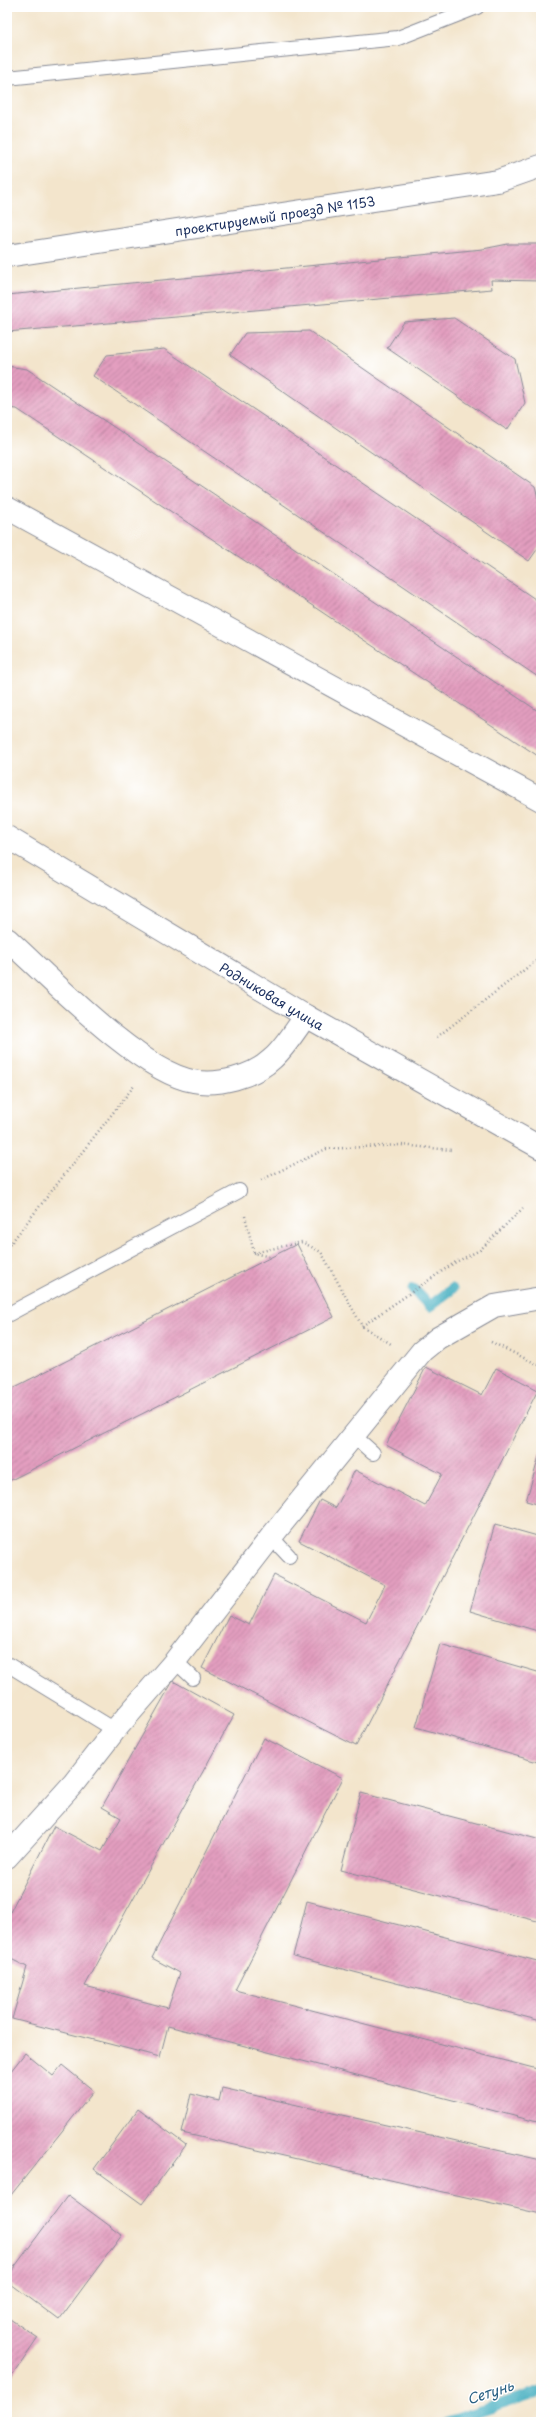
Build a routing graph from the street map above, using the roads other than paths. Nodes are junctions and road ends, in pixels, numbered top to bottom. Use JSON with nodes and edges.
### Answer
{"nodes":[{"id":1,"x":477,"y":7,"type":"edge"},
{"id":2,"x":7,"y":78,"type":"edge"},
{"id":3,"x":541,"y":166,"type":"edge"},
{"id":4,"x":7,"y":256,"type":"edge"},
{"id":5,"x":7,"y":508,"type":"edge"},
{"id":6,"x":541,"y":800,"type":"edge"},
{"id":7,"x":7,"y":837,"type":"edge"},
{"id":8,"x":7,"y":939,"type":"edge"},
{"id":9,"x":306,"y":1016,"type":"junction"},
{"id":10,"x":541,"y":1148,"type":"edge"},
{"id":11,"x":239,"y":1191,"type":"road end"},
{"id":12,"x":541,"y":1298,"type":"edge"},
{"id":13,"x":7,"y":1315,"type":"edge"},
{"id":14,"x":353,"y":1435,"type":"junction"},
{"id":15,"x":373,"y":1453,"type":"dead end"},
{"id":16,"x":271,"y":1537,"type":"junction"},
{"id":17,"x":289,"y":1556,"type":"dead end"},
{"id":18,"x":175,"y":1661,"type":"junction"},
{"id":19,"x":7,"y":1664,"type":"edge"},
{"id":20,"x":193,"y":1678,"type":"dead end"},
{"id":21,"x":115,"y":1730,"type":"junction"},
{"id":22,"x":11,"y":1847,"type":"edge"}],
"edges":[{"from":1,"to":2,"type":"lane"},
{"from":3,"to":4,"type":"street","name":"проектируемый проезд № 1153"},
{"from":5,"to":6,"type":"street"},
{"from":7,"to":9,"type":"street","name":"Родниковая улица"},
{"from":8,"to":9,"type":"street"},
{"from":9,"to":10,"type":"street","name":"Родниковая улица"},
{"from":11,"to":13,"type":"lane"},
{"from":12,"to":14,"type":"street"},
{"from":14,"to":15,"type":"lane"},
{"from":14,"to":16,"type":"street"},
{"from":16,"to":17,"type":"lane"},
{"from":16,"to":18,"type":"street"},
{"from":18,"to":20,"type":"lane"},
{"from":18,"to":21,"type":"street"},
{"from":19,"to":21,"type":"lane"},
{"from":21,"to":22,"type":"street"}]}
